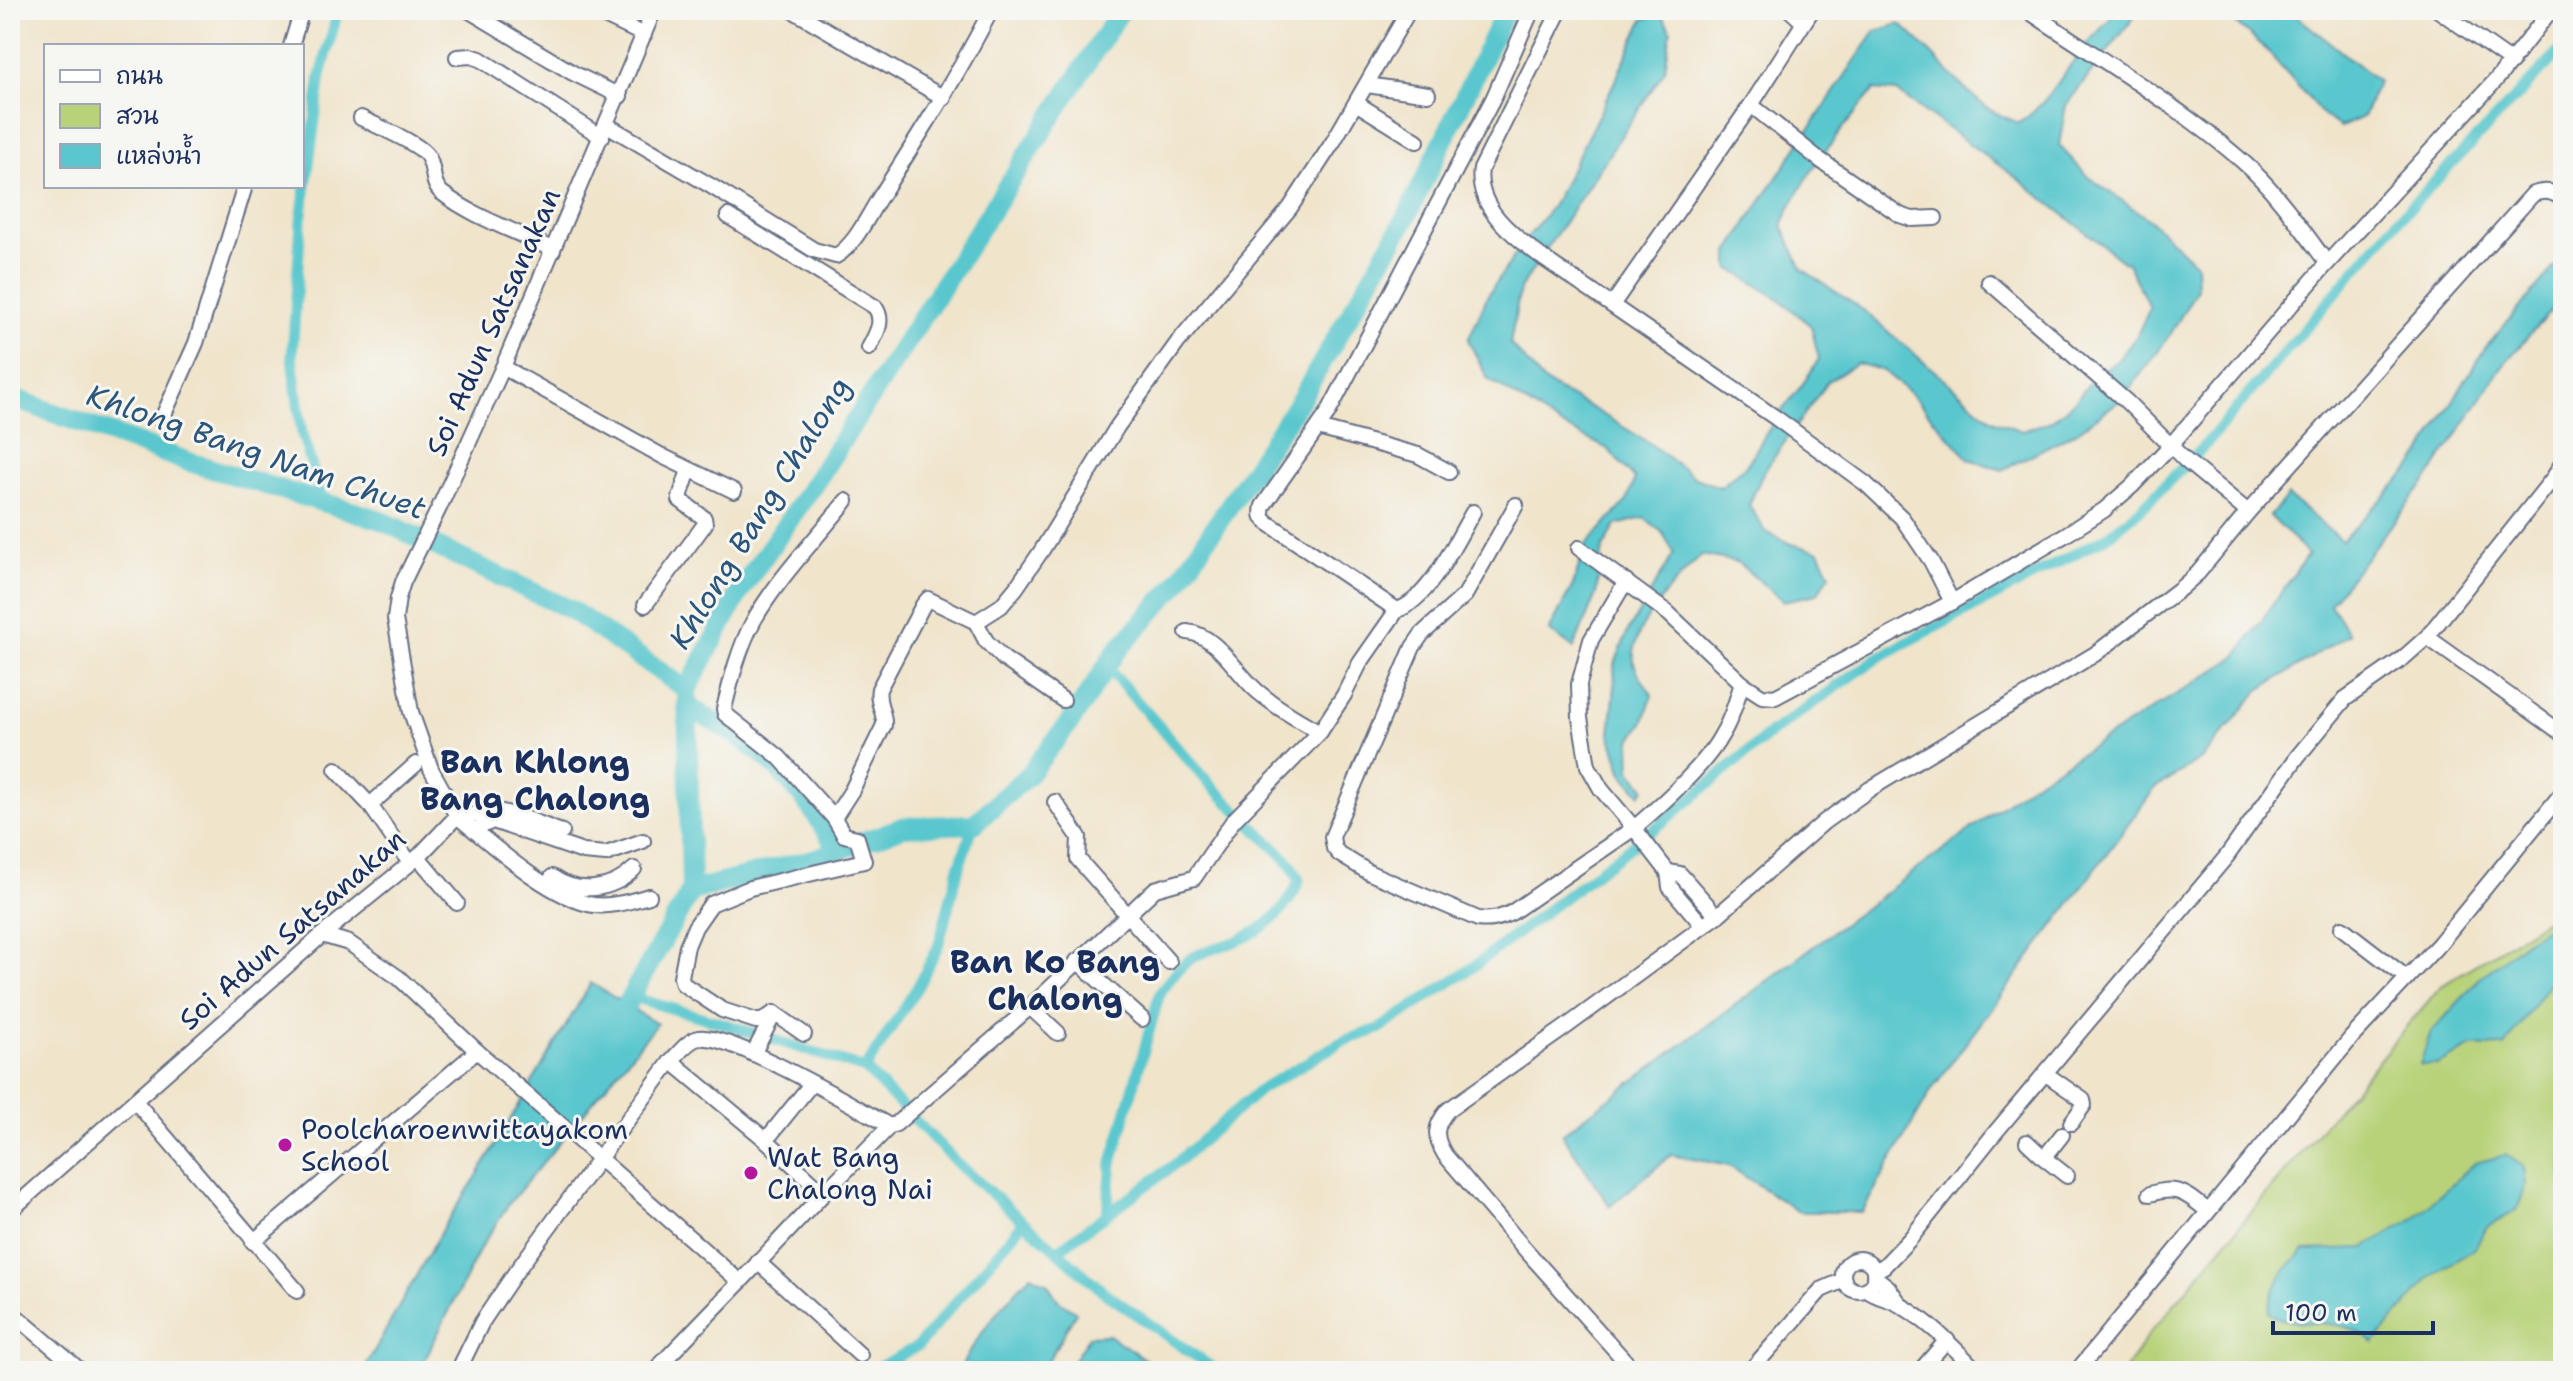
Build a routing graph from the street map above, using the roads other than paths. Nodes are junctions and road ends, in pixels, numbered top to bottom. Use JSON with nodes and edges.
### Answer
{"nodes":[{"id":1,"x":302,"y":10,"type":"edge"},
{"id":2,"x":468,"y":10,"type":"edge"},
{"id":3,"x":592,"y":10,"type":"edge"},
{"id":4,"x":654,"y":10,"type":"edge"},
{"id":5,"x":792,"y":10,"type":"edge"},
{"id":6,"x":991,"y":10,"type":"edge"},
{"id":7,"x":1409,"y":10,"type":"edge"},
{"id":8,"x":1532,"y":10,"type":"edge"},
{"id":9,"x":1560,"y":10,"type":"edge"},
{"id":10,"x":1790,"y":10,"type":"edge"},
{"id":11,"x":2027,"y":10,"type":"edge"},
{"id":12,"x":2438,"y":10,"type":"edge"},
{"id":13,"x":2551,"y":10,"type":"edge"},
{"id":14,"x":1808,"y":16,"type":"edge"},
{"id":15,"x":644,"y":35,"type":"junction"},
{"id":16,"x":292,"y":44,"type":"edge"},
{"id":17,"x":457,"y":57,"type":"dead end"},
{"id":18,"x":2512,"y":62,"type":"junction"},
{"id":19,"x":1367,"y":85,"type":"junction"},
{"id":20,"x":1428,"y":94,"type":"dead end"},
{"id":21,"x":620,"y":96,"type":"junction"},
{"id":22,"x":944,"y":98,"type":"junction"},
{"id":23,"x":1356,"y":103,"type":"junction"},
{"id":24,"x":1751,"y":105,"type":"junction"},
{"id":25,"x":361,"y":118,"type":"dead end"},
{"id":26,"x":604,"y":131,"type":"junction"},
{"id":27,"x":1417,"y":141,"type":"dead end"},
{"id":28,"x":244,"y":188,"type":"edge"},
{"id":29,"x":2563,"y":199,"type":"edge"},
{"id":30,"x":728,"y":216,"type":"dead end"},
{"id":31,"x":1935,"y":218,"type":"dead end"},
{"id":32,"x":553,"y":250,"type":"junction"},
{"id":33,"x":2327,"y":263,"type":"junction"},
{"id":34,"x":1989,"y":282,"type":"dead end"},
{"id":35,"x":1612,"y":305,"type":"junction"},
{"id":36,"x":869,"y":348,"type":"dead end"},
{"id":37,"x":503,"y":367,"type":"junction"},
{"id":38,"x":161,"y":421,"type":"dead end"},
{"id":39,"x":1318,"y":428,"type":"junction"},
{"id":40,"x":2170,"y":446,"type":"junction"},
{"id":41,"x":2563,"y":462,"type":"edge"},
{"id":42,"x":689,"y":470,"type":"junction"},
{"id":43,"x":1449,"y":472,"type":"dead end"},
{"id":44,"x":734,"y":491,"type":"dead end"},
{"id":45,"x":846,"y":501,"type":"dead end"},
{"id":46,"x":1516,"y":505,"type":"dead end"},
{"id":47,"x":1473,"y":512,"type":"dead end"},
{"id":48,"x":2248,"y":512,"type":"junction"},
{"id":49,"x":1579,"y":548,"type":"dead end"},
{"id":50,"x":1626,"y":581,"type":"junction"},
{"id":51,"x":1952,"y":602,"type":"junction"},
{"id":52,"x":645,"y":605,"type":"dead end"},
{"id":53,"x":1397,"y":610,"type":"junction"},
{"id":54,"x":976,"y":622,"type":"junction"},
{"id":55,"x":1187,"y":632,"type":"dead end"},
{"id":56,"x":2427,"y":637,"type":"junction"},
{"id":57,"x":1742,"y":683,"type":"junction"},
{"id":58,"x":1063,"y":700,"type":"dead end"},
{"id":59,"x":1320,"y":732,"type":"junction"},
{"id":60,"x":2563,"y":734,"type":"edge"},
{"id":61,"x":416,"y":764,"type":"dead end"},
{"id":62,"x":336,"y":769,"type":"dead end"},
{"id":63,"x":2563,"y":792,"type":"edge"},
{"id":64,"x":1055,"y":802,"type":"dead end"},
{"id":65,"x":370,"y":805,"type":"junction"},
{"id":66,"x":834,"y":818,"type":"junction"},
{"id":67,"x":470,"y":820,"type":"junction"},
{"id":68,"x":1638,"y":831,"type":"junction"},
{"id":69,"x":562,"y":832,"type":"dead end"},
{"id":70,"x":643,"y":841,"type":"dead end"},
{"id":71,"x":414,"y":860,"type":"junction"},
{"id":72,"x":634,"y":869,"type":"dead end"},
{"id":73,"x":1668,"y":872,"type":"junction"},
{"id":74,"x":649,"y":896,"type":"dead end"},
{"id":75,"x":457,"y":903,"type":"dead end"},
{"id":76,"x":1128,"y":913,"type":"junction"},
{"id":77,"x":1717,"y":916,"type":"junction"},
{"id":78,"x":1703,"y":926,"type":"junction"},
{"id":79,"x":2342,"y":928,"type":"dead end"},
{"id":80,"x":322,"y":935,"type":"junction"},
{"id":81,"x":1077,"y":961,"type":"junction"},
{"id":82,"x":1169,"y":962,"type":"dead end"},
{"id":83,"x":2407,"y":978,"type":"junction"},
{"id":84,"x":1030,"y":1007,"type":"junction"},
{"id":85,"x":773,"y":1015,"type":"junction"},
{"id":86,"x":1142,"y":1019,"type":"dead end"},
{"id":87,"x":1058,"y":1033,"type":"dead end"},
{"id":88,"x":804,"y":1034,"type":"dead end"},
{"id":89,"x":477,"y":1051,"type":"junction"},
{"id":90,"x":753,"y":1054,"type":"junction"},
{"id":91,"x":671,"y":1061,"type":"junction"},
{"id":92,"x":2046,"y":1074,"type":"junction"},
{"id":93,"x":812,"y":1083,"type":"junction"},
{"id":94,"x":135,"y":1101,"type":"junction"},
{"id":95,"x":893,"y":1125,"type":"junction"},
{"id":96,"x":766,"y":1140,"type":"junction"},
{"id":97,"x":2027,"y":1142,"type":"dead end"},
{"id":98,"x":2044,"y":1158,"type":"junction"},
{"id":99,"x":600,"y":1159,"type":"junction"},
{"id":100,"x":2067,"y":1176,"type":"dead end"},
{"id":101,"x":824,"y":1193,"type":"junction"},
{"id":102,"x":2150,"y":1194,"type":"dead end"},
{"id":103,"x":10,"y":1211,"type":"edge"},
{"id":104,"x":2208,"y":1211,"type":"junction"},
{"id":105,"x":253,"y":1242,"type":"junction"},
{"id":106,"x":758,"y":1262,"type":"junction"},
{"id":107,"x":1871,"y":1279,"type":"junction"},
{"id":108,"x":1844,"y":1280,"type":"junction"},
{"id":109,"x":740,"y":1282,"type":"junction"},
{"id":110,"x":297,"y":1291,"type":"dead end"},
{"id":111,"x":10,"y":1311,"type":"edge"},
{"id":112,"x":1947,"y":1340,"type":"junction"},
{"id":113,"x":860,"y":1355,"type":"dead end"},
{"id":114,"x":661,"y":1364,"type":"dead end"},
{"id":115,"x":81,"y":1371,"type":"edge"},
{"id":116,"x":458,"y":1371,"type":"edge"},
{"id":117,"x":1634,"y":1371,"type":"edge"},
{"id":118,"x":1750,"y":1371,"type":"edge"},
{"id":119,"x":1920,"y":1371,"type":"edge"},
{"id":120,"x":1977,"y":1371,"type":"edge"},
{"id":121,"x":2077,"y":1371,"type":"edge"}],
"edges":[{"from":1,"to":16,"type":"street"},
{"from":2,"to":21,"type":"street"},
{"from":3,"to":15,"type":"street"},
{"from":4,"to":15,"type":"street","name":"Soi Adun Satsanakan"},
{"from":5,"to":22,"type":"street"},
{"from":6,"to":22,"type":"street"},
{"from":7,"to":19,"type":"street"},
{"from":8,"to":39,"type":"street"},
{"from":9,"to":35,"type":"street"},
{"from":10,"to":14,"type":"street"},
{"from":11,"to":33,"type":"street"},
{"from":12,"to":18,"type":"street"},
{"from":13,"to":18,"type":"street"},
{"from":14,"to":24,"type":"street"},
{"from":15,"to":21,"type":"street","name":"Soi Adun Satsanakan"},
{"from":17,"to":26,"type":"street"},
{"from":18,"to":33,"type":"street"},
{"from":19,"to":20,"type":"street"},
{"from":19,"to":23,"type":"street"},
{"from":21,"to":26,"type":"street","name":"Soi Adun Satsanakan"},
{"from":22,"to":26,"type":"street"},
{"from":23,"to":27,"type":"street"},
{"from":23,"to":54,"type":"street"},
{"from":24,"to":31,"type":"street"},
{"from":24,"to":35,"type":"street"},
{"from":25,"to":32,"type":"street"},
{"from":26,"to":32,"type":"street","name":"Soi Adun Satsanakan"},
{"from":28,"to":38,"type":"street"},
{"from":29,"to":48,"type":"street"},
{"from":30,"to":36,"type":"street"},
{"from":32,"to":37,"type":"street","name":"Soi Adun Satsanakan"},
{"from":33,"to":40,"type":"street"},
{"from":34,"to":40,"type":"street"},
{"from":35,"to":51,"type":"street"},
{"from":37,"to":42,"type":"street"},
{"from":37,"to":67,"type":"street","name":"Soi Adun Satsanakan"},
{"from":39,"to":43,"type":"street"},
{"from":39,"to":53,"type":"street"},
{"from":40,"to":48,"type":"street"},
{"from":40,"to":51,"type":"street"},
{"from":41,"to":56,"type":"street"},
{"from":42,"to":44,"type":"street"},
{"from":42,"to":52,"type":"street"},
{"from":45,"to":66,"type":"street"},
{"from":46,"to":68,"type":"street"},
{"from":47,"to":53,"type":"street"},
{"from":48,"to":77,"type":"street"},
{"from":49,"to":50,"type":"street"},
{"from":50,"to":57,"type":"street"},
{"from":50,"to":68,"type":"street"},
{"from":51,"to":57,"type":"street"},
{"from":53,"to":59,"type":"street"},
{"from":54,"to":58,"type":"street"},
{"from":54,"to":66,"type":"street"},
{"from":55,"to":59,"type":"street"},
{"from":56,"to":60,"type":"street"},
{"from":56,"to":92,"type":"street"},
{"from":57,"to":68,"type":"street"},
{"from":59,"to":76,"type":"street"},
{"from":61,"to":65,"type":"street"},
{"from":62,"to":65,"type":"street"},
{"from":63,"to":83,"type":"street"},
{"from":64,"to":76,"type":"street"},
{"from":65,"to":71,"type":"street"},
{"from":66,"to":85,"type":"street"},
{"from":67,"to":69,"type":"street"},
{"from":67,"to":70,"type":"street"},
{"from":67,"to":71,"type":"street","name":"Soi Adun Satsanakan"},
{"from":67,"to":72,"type":"street"},
{"from":67,"to":74,"type":"street"},
{"from":68,"to":73,"type":"street"},
{"from":71,"to":75,"type":"street"},
{"from":71,"to":80,"type":"street","name":"Soi Adun Satsanakan"},
{"from":73,"to":77,"type":"street"},
{"from":73,"to":78,"type":"street"},
{"from":76,"to":81,"type":"street"},
{"from":76,"to":82,"type":"street"},
{"from":77,"to":78,"type":"street"},
{"from":78,"to":117,"type":"street"},
{"from":79,"to":83,"type":"street"},
{"from":80,"to":89,"type":"street"},
{"from":80,"to":94,"type":"street","name":"Soi Adun Satsanakan"},
{"from":81,"to":84,"type":"street"},
{"from":81,"to":86,"type":"street"},
{"from":83,"to":104,"type":"street"},
{"from":84,"to":87,"type":"street"},
{"from":84,"to":95,"type":"street"},
{"from":85,"to":88,"type":"street"},
{"from":85,"to":90,"type":"street"},
{"from":89,"to":99,"type":"street"},
{"from":89,"to":105,"type":"street"},
{"from":90,"to":91,"type":"street"},
{"from":90,"to":93,"type":"street"},
{"from":91,"to":96,"type":"street"},
{"from":91,"to":99,"type":"street"},
{"from":92,"to":98,"type":"street"},
{"from":92,"to":107,"type":"street"},
{"from":93,"to":95,"type":"street"},
{"from":93,"to":96,"type":"street"},
{"from":94,"to":103,"type":"street","name":"Soi Adun Satsanakan"},
{"from":94,"to":105,"type":"street"},
{"from":95,"to":101,"type":"street"},
{"from":96,"to":101,"type":"street"},
{"from":97,"to":98,"type":"street"},
{"from":98,"to":100,"type":"street"},
{"from":99,"to":109,"type":"street"},
{"from":99,"to":116,"type":"street"},
{"from":101,"to":106,"type":"street"},
{"from":102,"to":104,"type":"street"},
{"from":104,"to":121,"type":"street"},
{"from":105,"to":110,"type":"street"},
{"from":106,"to":109,"type":"street"},
{"from":106,"to":113,"type":"street"},
{"from":107,"to":108,"type":"street"},
{"from":107,"to":108,"type":"street"},
{"from":107,"to":112,"type":"street"},
{"from":108,"to":118,"type":"street"},
{"from":109,"to":114,"type":"street"},
{"from":111,"to":115,"type":"street"},
{"from":112,"to":119,"type":"street"},
{"from":112,"to":120,"type":"street"}]}
